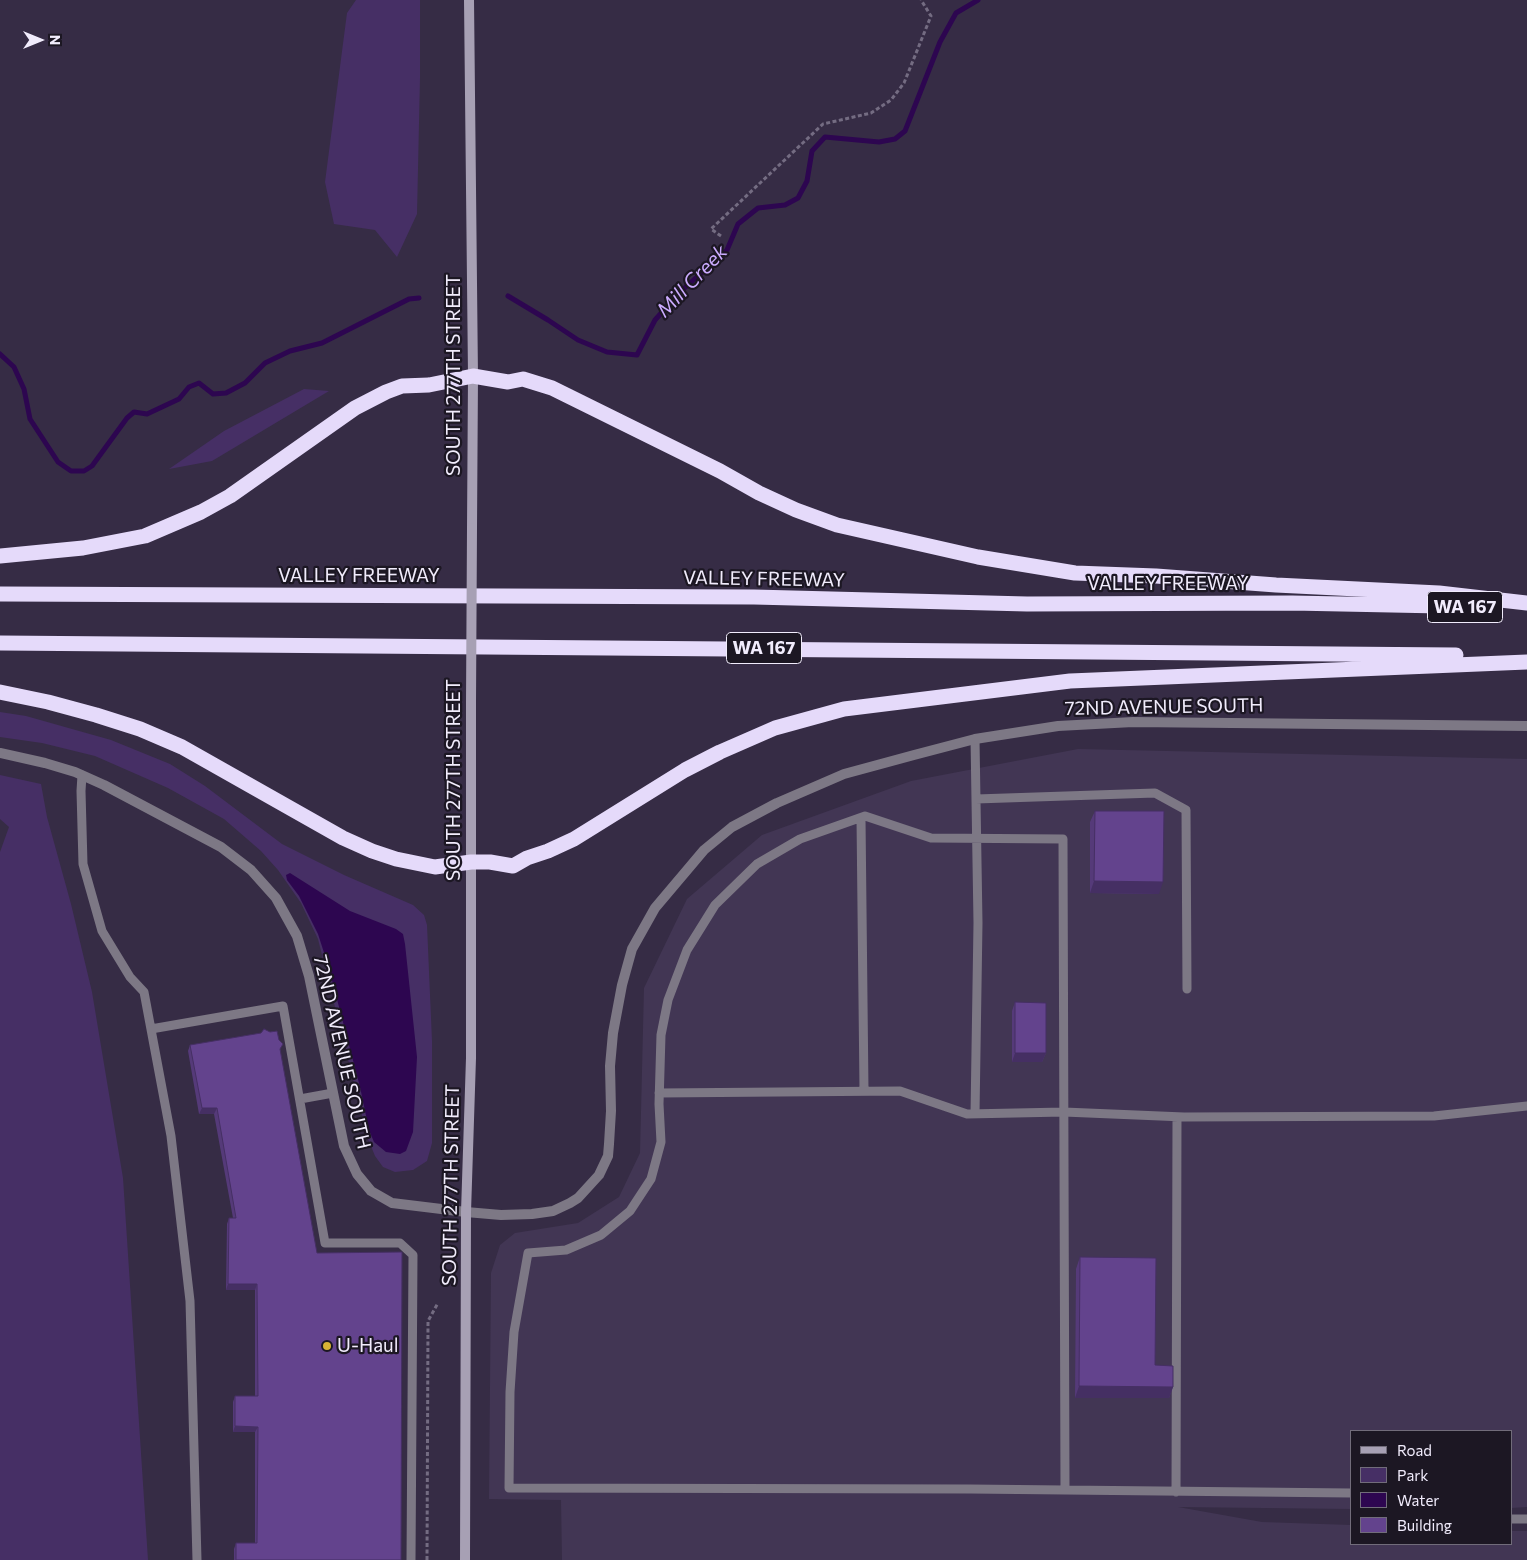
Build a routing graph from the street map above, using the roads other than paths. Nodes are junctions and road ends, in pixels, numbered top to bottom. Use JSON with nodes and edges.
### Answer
{"nodes":[{"id":1,"x":469,"y":0,"type":"edge"},
{"id":2,"x":473,"y":376,"type":"junction"},
{"id":3,"x":0,"y":556,"type":"edge"},
{"id":4,"x":0,"y":594,"type":"edge"},
{"id":5,"x":1527,"y":602,"type":"edge"},
{"id":6,"x":1527,"y":607,"type":"edge"},
{"id":7,"x":0,"y":644,"type":"edge"},
{"id":8,"x":1527,"y":655,"type":"edge"},
{"id":9,"x":1527,"y":662,"type":"edge"},
{"id":10,"x":0,"y":692,"type":"edge"},
{"id":11,"x":1527,"y":726,"type":"edge"},
{"id":12,"x":975,"y":739,"type":"junction"},
{"id":13,"x":0,"y":753,"type":"edge"},
{"id":14,"x":82,"y":775,"type":"junction"},
{"id":15,"x":976,"y":799,"type":"junction"},
{"id":16,"x":861,"y":818,"type":"junction"},
{"id":17,"x":976,"y":840,"type":"junction"},
{"id":18,"x":471,"y":862,"type":"junction"},
{"id":19,"x":1187,"y":989,"type":"dead end"},
{"id":20,"x":151,"y":1029,"type":"junction"},
{"id":21,"x":864,"y":1091,"type":"junction"},
{"id":22,"x":334,"y":1093,"type":"junction"},
{"id":23,"x":660,"y":1093,"type":"junction"},
{"id":24,"x":300,"y":1099,"type":"junction"},
{"id":25,"x":1527,"y":1106,"type":"edge"},
{"id":26,"x":1064,"y":1112,"type":"junction"},
{"id":27,"x":975,"y":1114,"type":"junction"},
{"id":28,"x":1178,"y":1117,"type":"junction"},
{"id":29,"x":466,"y":1212,"type":"junction"},
{"id":30,"x":1065,"y":1490,"type":"junction"},
{"id":31,"x":1176,"y":1492,"type":"junction"},
{"id":32,"x":1350,"y":1493,"type":"edge"},
{"id":33,"x":1512,"y":1519,"type":"edge"},
{"id":34,"x":1527,"y":1519,"type":"edge"},
{"id":35,"x":197,"y":1560,"type":"edge"},
{"id":36,"x":411,"y":1560,"type":"edge"},
{"id":37,"x":465,"y":1560,"type":"edge"}],
"edges":[{"from":1,"to":2,"type":"main road","name":"SOUTH 277TH STREET"},
{"from":2,"to":3,"type":"highway"},
{"from":2,"to":5,"type":"highway"},
{"from":2,"to":18,"type":"main road","name":"SOUTH 277TH STREET","bridge":true},
{"from":4,"to":6,"type":"highway","name":"VALLEY FREEWAY","number":"WA 167"},
{"from":7,"to":8,"type":"highway","number":"WA 167"},
{"from":9,"to":18,"type":"highway"},
{"from":10,"to":18,"type":"highway"},
{"from":11,"to":12,"type":"street","name":"72ND AVENUE SOUTH"},
{"from":12,"to":15,"type":"lane"},
{"from":12,"to":29,"type":"street","name":"72ND AVENUE SOUTH"},
{"from":13,"to":14,"type":"street","name":"72ND AVENUE SOUTH"},
{"from":14,"to":20,"type":"lane"},
{"from":14,"to":22,"type":"street","name":"72ND AVENUE SOUTH"},
{"from":15,"to":17,"type":"lane"},
{"from":15,"to":19,"type":"lane"},
{"from":16,"to":17,"type":"lane"},
{"from":16,"to":21,"type":"lane"},
{"from":16,"to":23,"type":"lane"},
{"from":17,"to":26,"type":"lane"},
{"from":17,"to":27,"type":"lane"},
{"from":18,"to":29,"type":"main road","name":"SOUTH 277TH STREET"},
{"from":20,"to":24,"type":"lane"},
{"from":20,"to":35,"type":"lane"},
{"from":21,"to":23,"type":"lane"},
{"from":21,"to":27,"type":"lane"},
{"from":22,"to":24,"type":"lane"},
{"from":22,"to":29,"type":"street","name":"72ND AVENUE SOUTH"},
{"from":23,"to":30,"type":"lane"},
{"from":24,"to":36,"type":"lane"},
{"from":25,"to":28,"type":"lane"},
{"from":26,"to":27,"type":"lane"},
{"from":26,"to":28,"type":"lane"},
{"from":26,"to":30,"type":"lane"},
{"from":28,"to":31,"type":"lane"},
{"from":29,"to":37,"type":"main road","name":"SOUTH 277TH STREET"},
{"from":30,"to":31,"type":"lane"},
{"from":31,"to":32,"type":"lane"},
{"from":33,"to":34,"type":"lane"}]}
